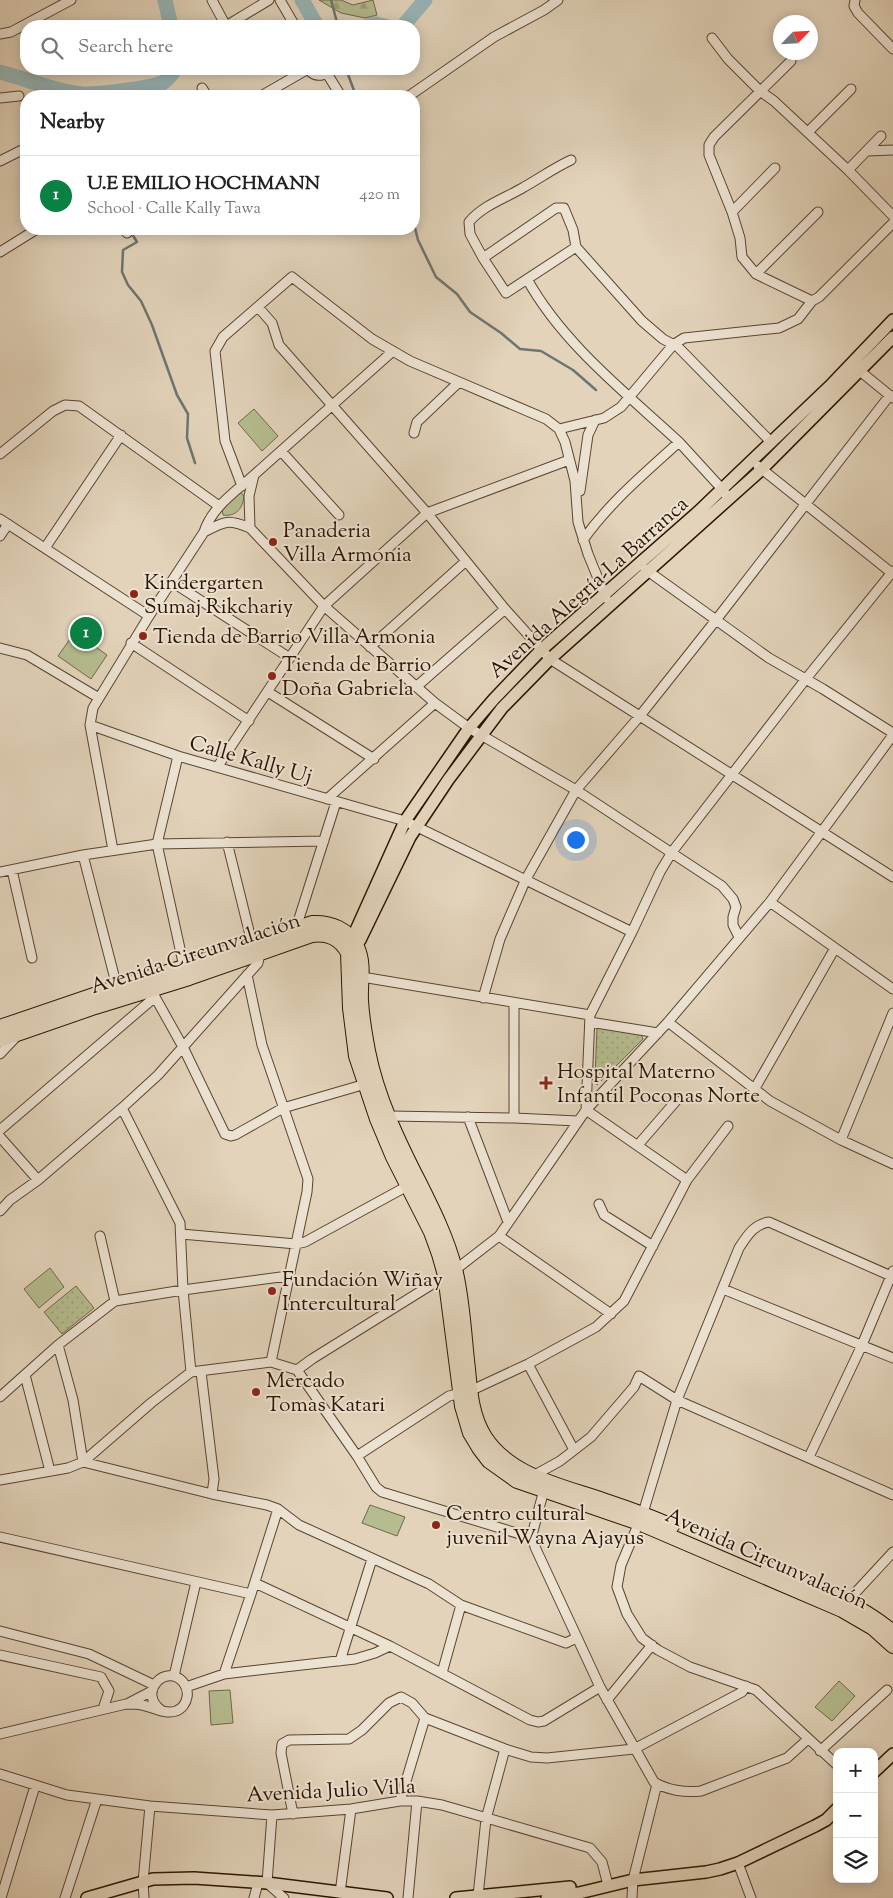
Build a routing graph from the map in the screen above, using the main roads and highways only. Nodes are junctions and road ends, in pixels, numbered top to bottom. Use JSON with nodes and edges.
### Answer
{"nodes":[{"id":1,"x":893,"y":320,"type":"edge"},
{"id":2,"x":893,"y":337,"type":"edge"},
{"id":3,"x":855,"y":368,"type":"junction"},
{"id":4,"x":643,"y":567,"type":"junction"},
{"id":5,"x":256,"y":946,"type":"junction"},
{"id":6,"x":350,"y":946,"type":"junction"},
{"id":7,"x":7,"y":1032,"type":"edge"},
{"id":8,"x":370,"y":1082,"type":"junction"},
{"id":9,"x":412,"y":1183,"type":"junction"},
{"id":10,"x":465,"y":1391,"type":"junction"},
{"id":11,"x":546,"y":1486,"type":"junction"},
{"id":12,"x":844,"y":1605,"type":"junction"},
{"id":13,"x":893,"y":1632,"type":"edge"},
{"id":14,"x":893,"y":1646,"type":"edge"},
{"id":15,"x":893,"y":1754,"type":"edge"},
{"id":16,"x":878,"y":1768,"type":"edge"},
{"id":17,"x":833,"y":1813,"type":"edge"},
{"id":18,"x":594,"y":1894,"type":"edge"},
{"id":19,"x":568,"y":1896,"type":"edge"},
{"id":20,"x":87,"y":1898,"type":"edge"},
{"id":21,"x":387,"y":1898,"type":"edge"},
{"id":22,"x":456,"y":1898,"type":"edge"},
{"id":23,"x":547,"y":1898,"type":"edge"}],
"edges":[{"from":1,"to":3,"type":"main road","name":"Avenida Alegría-La Barranca"},
{"from":2,"to":3,"type":"main road","name":"Avenida Alegría-La Barranca"},
{"from":3,"to":4,"type":"main road","name":"Avenida Alegría-La Barranca"},
{"from":3,"to":4,"type":"main road","name":"Avenida Alegría-La Barranca"},
{"from":4,"to":6,"type":"main road","name":"Avenida Alegría-La Barranca"},
{"from":4,"to":6,"type":"main road","name":"Avenida Alegría-La Barranca"},
{"from":5,"to":6,"type":"highway","name":"Avenida Circunvalación"},
{"from":5,"to":7,"type":"highway","name":"Avenida Circunvalación"},
{"from":5,"to":7,"type":"highway","name":"Avenida Circunvalación"},
{"from":6,"to":8,"type":"highway","name":"Avenida Circunvalación"},
{"from":8,"to":9,"type":"highway","name":"Avenida Circunvalación"},
{"from":8,"to":9,"type":"highway","name":"Avenida Circunvalación"},
{"from":9,"to":10,"type":"highway","name":"Avenida Circunvalación"},
{"from":10,"to":11,"type":"highway","name":"Avenida Circunvalación"},
{"from":10,"to":11,"type":"highway","name":"Avenida Circunvalación"},
{"from":11,"to":12,"type":"highway","name":"Avenida Circunvalación"},
{"from":12,"to":13,"type":"highway","name":"Avenida Circunvalación"},
{"from":12,"to":14,"type":"highway","name":"Avenida Circunvalación"},
{"from":15,"to":16,"type":"main road"},
{"from":17,"to":18,"type":"main road"},
{"from":18,"to":19,"type":"main road"},
{"from":18,"to":22,"type":"main road"},
{"from":19,"to":23,"type":"main road"},
{"from":20,"to":21,"type":"main road"}]}
